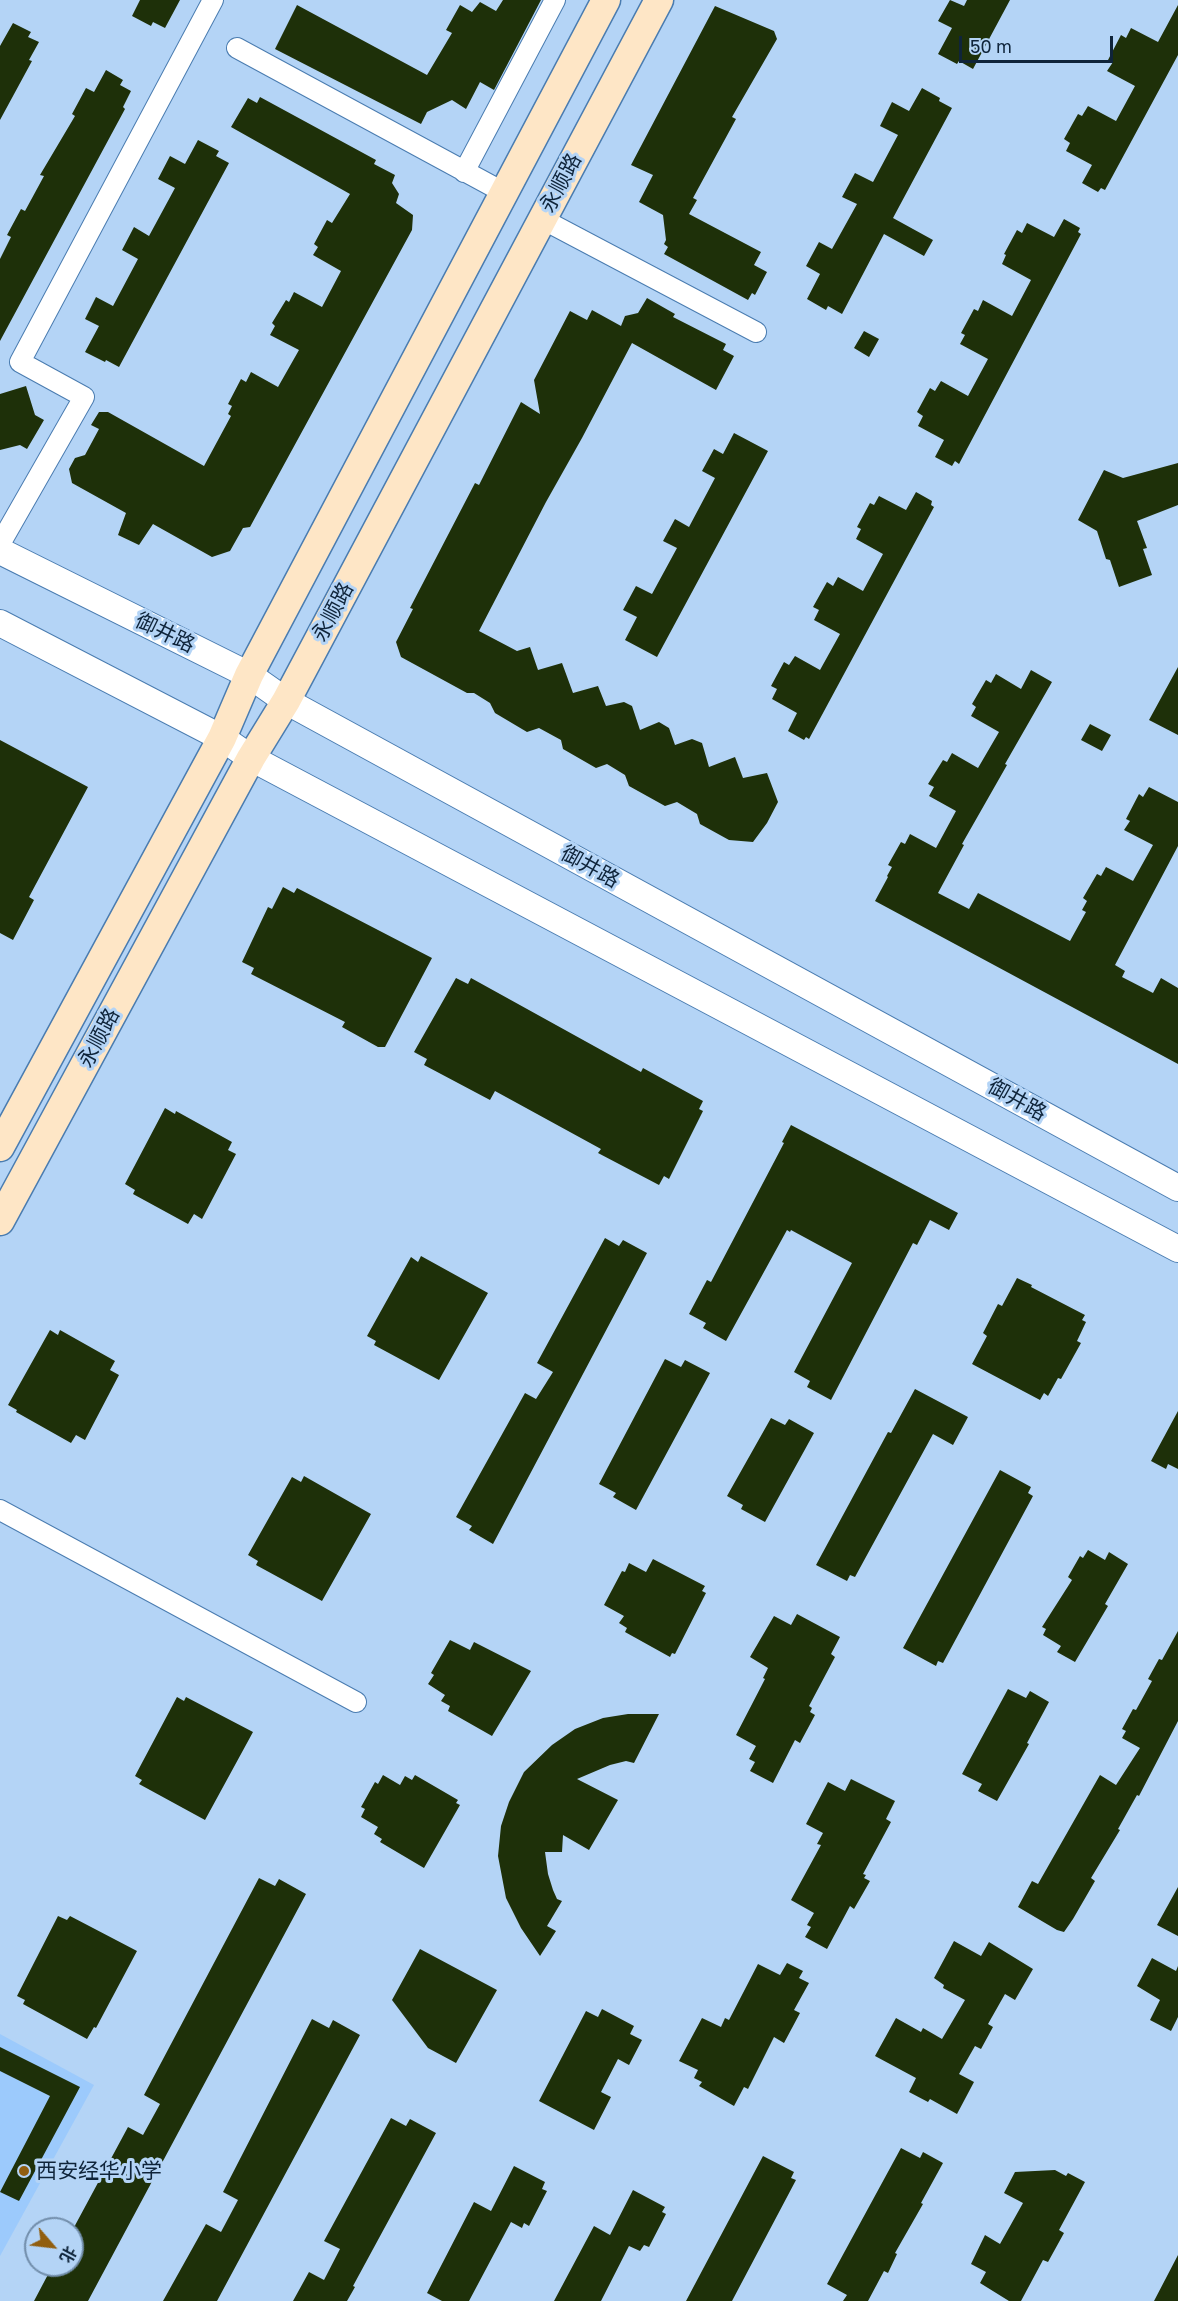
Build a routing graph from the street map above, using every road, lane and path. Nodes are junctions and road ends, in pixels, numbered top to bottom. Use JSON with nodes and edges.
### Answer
{"nodes":[{"id":1,"x":213,"y":0,"type":"edge"},
{"id":2,"x":555,"y":0,"type":"edge"},
{"id":3,"x":606,"y":0,"type":"edge"},
{"id":4,"x":659,"y":0,"type":"edge"},
{"id":5,"x":237,"y":48,"type":"dead end"},
{"id":6,"x":464,"y":172,"type":"junction"},
{"id":7,"x":503,"y":192,"type":"junction"},
{"id":8,"x":542,"y":219,"type":"junction"},
{"id":9,"x":756,"y":332,"type":"dead end"},
{"id":10,"x":0,"y":544,"type":"edge"},
{"id":11,"x":0,"y":551,"type":"edge"},
{"id":12,"x":0,"y":623,"type":"edge"},
{"id":13,"x":249,"y":675,"type":"junction"},
{"id":14,"x":286,"y":701,"type":"junction"},
{"id":15,"x":222,"y":738,"type":"junction"},
{"id":16,"x":251,"y":758,"type":"junction"},
{"id":17,"x":0,"y":1147,"type":"edge"},
{"id":18,"x":1178,"y":1188,"type":"edge"},
{"id":19,"x":0,"y":1221,"type":"edge"},
{"id":20,"x":1178,"y":1249,"type":"edge"},
{"id":21,"x":0,"y":1510,"type":"edge"},
{"id":22,"x":356,"y":1702,"type":"dead end"}],
"edges":[{"from":1,"to":10,"type":"street"},
{"from":2,"to":6,"type":"street"},
{"from":3,"to":7,"type":"main road","name":"永顺路"},
{"from":4,"to":8,"type":"main road","name":"永顺路"},
{"from":5,"to":6,"type":"street"},
{"from":6,"to":7,"type":"street"},
{"from":7,"to":13,"type":"main road","name":"永顺路"},
{"from":8,"to":9,"type":"street"},
{"from":8,"to":14,"type":"main road","name":"永顺路"},
{"from":11,"to":13,"type":"street","name":"御井路"},
{"from":12,"to":15,"type":"street"},
{"from":13,"to":14,"type":"street","name":"御井路"},
{"from":13,"to":15,"type":"main road","name":"永顺路"},
{"from":14,"to":16,"type":"main road","name":"永顺路"},
{"from":14,"to":18,"type":"street","name":"御井路"},
{"from":15,"to":16,"type":"street"},
{"from":15,"to":17,"type":"main road","name":"永顺路"},
{"from":16,"to":19,"type":"main road","name":"永顺路"},
{"from":16,"to":20,"type":"street"},
{"from":21,"to":22,"type":"street"}]}
